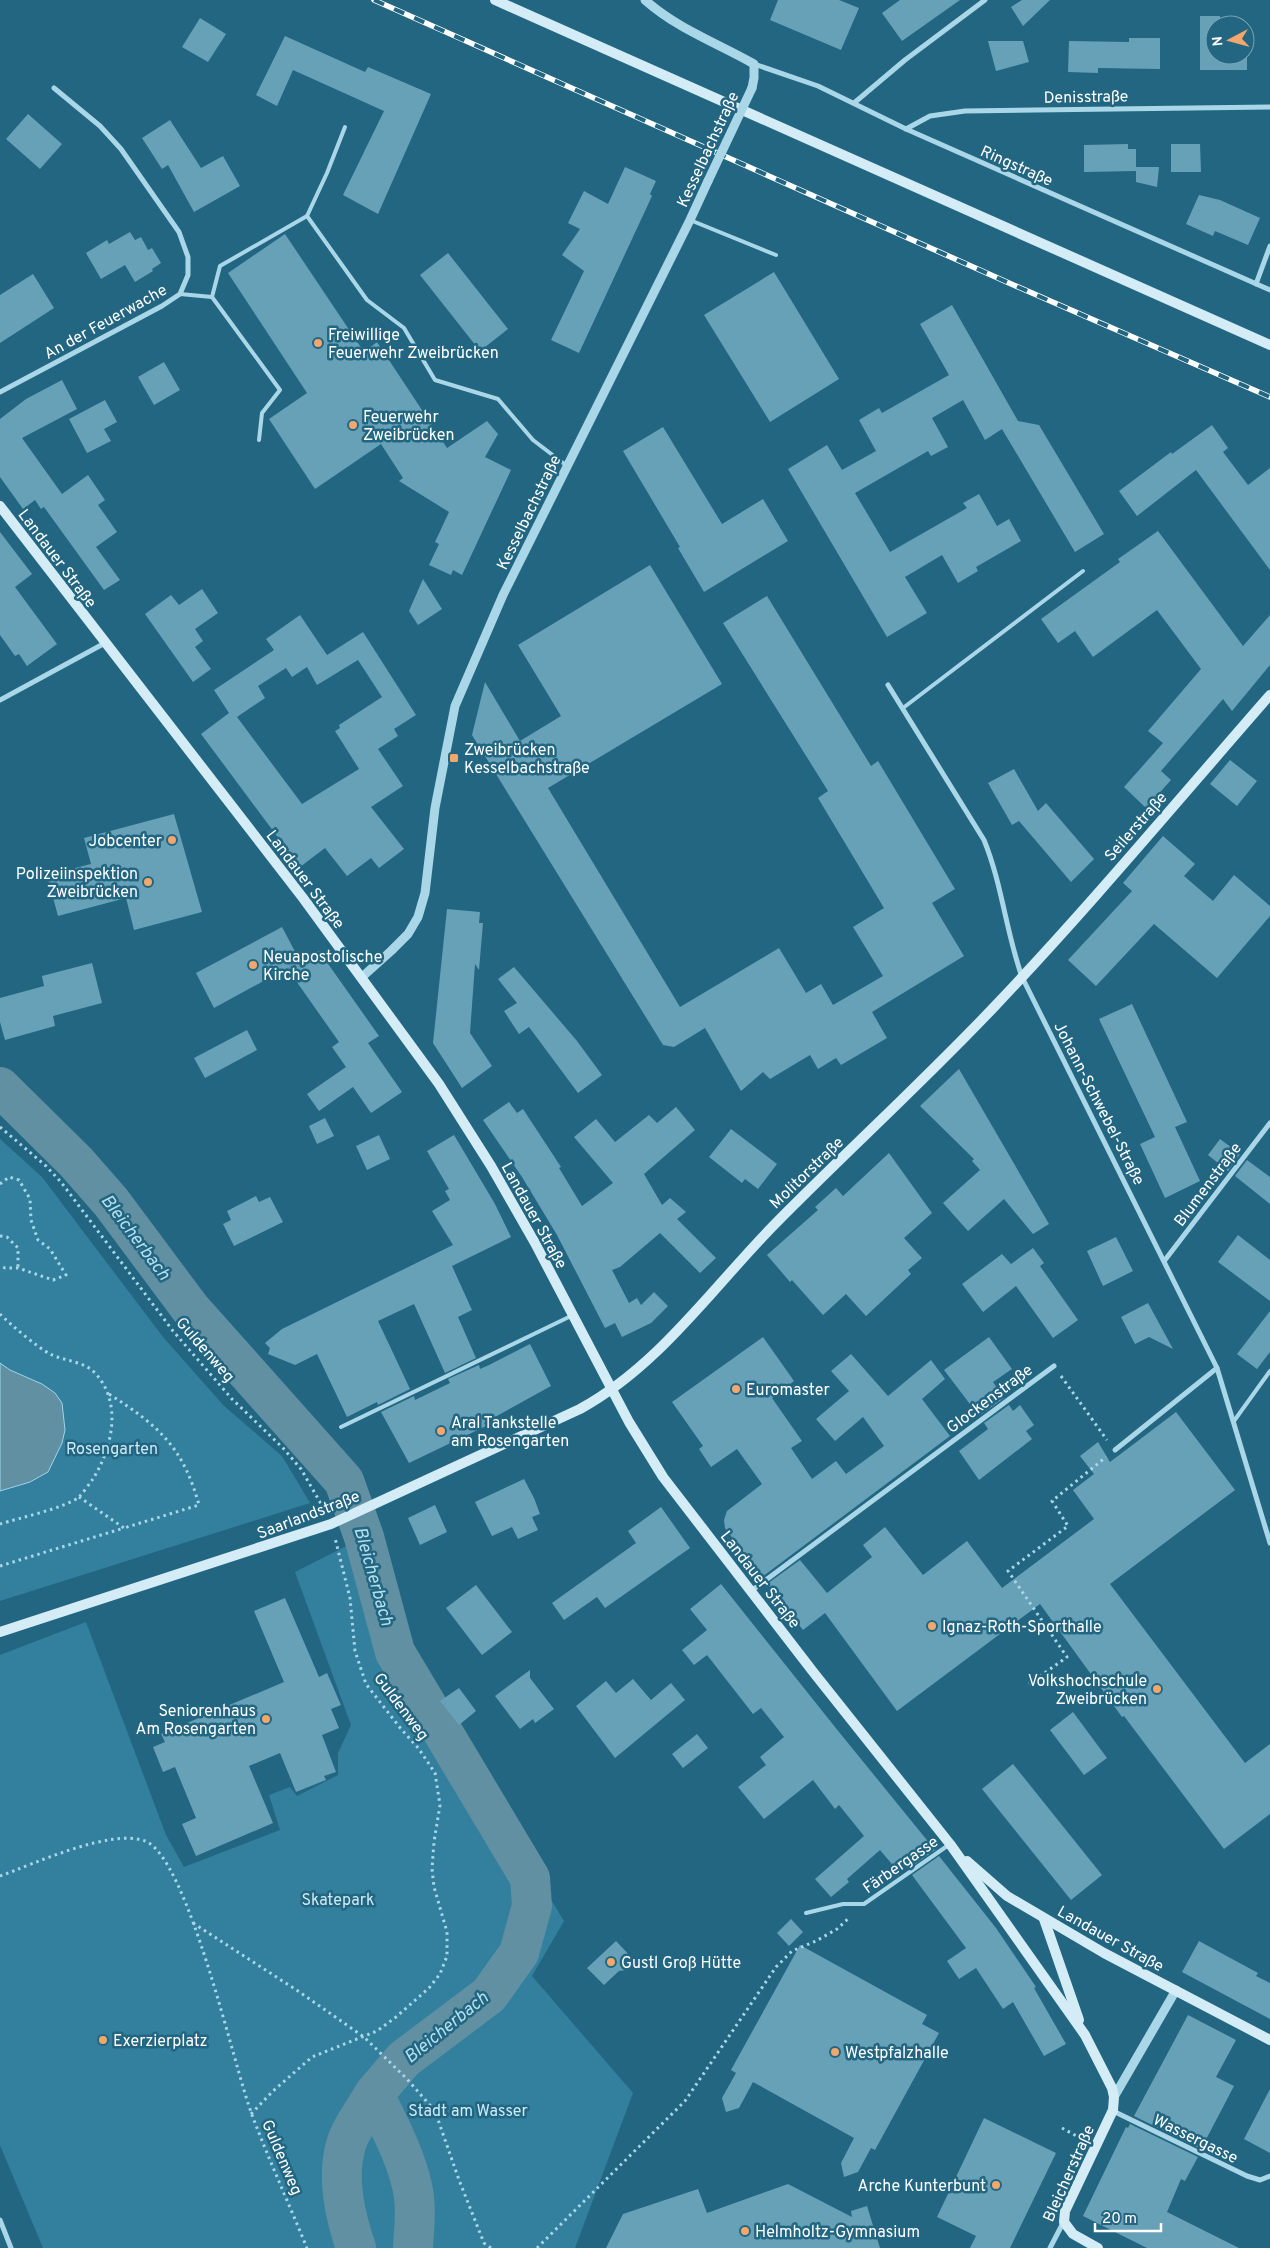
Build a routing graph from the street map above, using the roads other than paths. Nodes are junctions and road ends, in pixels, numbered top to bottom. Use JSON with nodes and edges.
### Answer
{"nodes":[{"id":1,"x":495,"y":0,"type":"edge"},
{"id":2,"x":645,"y":0,"type":"edge"},
{"id":3,"x":984,"y":0,"type":"edge"},
{"id":4,"x":754,"y":64,"type":"junction"},
{"id":5,"x":54,"y":88,"type":"dead end"},
{"id":6,"x":854,"y":103,"type":"junction"},
{"id":7,"x":1270,"y":106,"type":"edge"},
{"id":8,"x":345,"y":126,"type":"dead end"},
{"id":9,"x":906,"y":129,"type":"junction"},
{"id":10,"x":307,"y":216,"type":"junction"},
{"id":11,"x":690,"y":220,"type":"junction"},
{"id":12,"x":1270,"y":246,"type":"edge"},
{"id":13,"x":776,"y":255,"type":"dead end"},
{"id":14,"x":1256,"y":284,"type":"junction"},
{"id":15,"x":1270,"y":290,"type":"edge"},
{"id":16,"x":180,"y":294,"type":"junction"},
{"id":17,"x":212,"y":296,"type":"junction"},
{"id":18,"x":1270,"y":346,"type":"edge"},
{"id":19,"x":0,"y":392,"type":"edge"},
{"id":20,"x":259,"y":440,"type":"dead end"},
{"id":21,"x":567,"y":466,"type":"junction"},
{"id":22,"x":0,"y":506,"type":"edge"},
{"id":23,"x":1083,"y":571,"type":"dead end"},
{"id":24,"x":105,"y":643,"type":"junction"},
{"id":25,"x":888,"y":685,"type":"dead end"},
{"id":26,"x":1270,"y":694,"type":"edge"},
{"id":27,"x":0,"y":700,"type":"edge"},
{"id":28,"x":903,"y":708,"type":"junction"},
{"id":29,"x":362,"y":977,"type":"junction"},
{"id":30,"x":1022,"y":977,"type":"junction"},
{"id":31,"x":1270,"y":1123,"type":"edge"},
{"id":32,"x":1165,"y":1260,"type":"junction"},
{"id":33,"x":573,"y":1316,"type":"junction"},
{"id":34,"x":1054,"y":1366,"type":"road end"},
{"id":35,"x":1217,"y":1368,"type":"junction"},
{"id":36,"x":1270,"y":1371,"type":"edge"},
{"id":37,"x":613,"y":1390,"type":"junction"},
{"id":38,"x":1234,"y":1421,"type":"junction"},
{"id":39,"x":341,"y":1427,"type":"dead end"},
{"id":40,"x":1115,"y":1450,"type":"road end"},
{"id":41,"x":1270,"y":1543,"type":"edge"},
{"id":42,"x":751,"y":1591,"type":"junction"},
{"id":43,"x":0,"y":1632,"type":"edge"},
{"id":44,"x":950,"y":1844,"type":"junction"},
{"id":45,"x":806,"y":1913,"type":"dead end"},
{"id":46,"x":1044,"y":1918,"type":"junction"},
{"id":47,"x":1176,"y":1990,"type":"junction"},
{"id":48,"x":1085,"y":2035,"type":"junction"},
{"id":49,"x":1270,"y":2040,"type":"edge"},
{"id":50,"x":1114,"y":2098,"type":"junction"},
{"id":51,"x":1113,"y":2110,"type":"junction"},
{"id":52,"x":1270,"y":2176,"type":"edge"},
{"id":53,"x":0,"y":2220,"type":"edge"},
{"id":54,"x":1064,"y":2222,"type":"junction"},
{"id":55,"x":12,"y":2248,"type":"edge"},
{"id":56,"x":1050,"y":2248,"type":"edge"},
{"id":57,"x":1098,"y":2248,"type":"edge"}],
"edges":[{"from":1,"to":18,"type":"main road"},
{"from":2,"to":4,"type":"street"},
{"from":3,"to":6,"type":"street"},
{"from":4,"to":6,"type":"street","name":"Ringstraße"},
{"from":4,"to":11,"type":"street","name":"Kesselbachstraße","bridge":true},
{"from":5,"to":16,"type":"street","name":"An der Feuerwache"},
{"from":6,"to":9,"type":"street","name":"Ringstraße"},
{"from":7,"to":9,"type":"street","name":"Denisstraße"},
{"from":8,"to":10,"type":"lane"},
{"from":9,"to":14,"type":"street","name":"Ringstraße"},
{"from":10,"to":17,"type":"lane"},
{"from":10,"to":21,"type":"lane"},
{"from":11,"to":13,"type":"lane"},
{"from":11,"to":21,"type":"street","name":"Kesselbachstraße"},
{"from":12,"to":14,"type":"street"},
{"from":14,"to":15,"type":"street","name":"Ringstraße"},
{"from":16,"to":17,"type":"lane"},
{"from":16,"to":19,"type":"street","name":"An der Feuerwache"},
{"from":17,"to":20,"type":"lane"},
{"from":21,"to":29,"type":"street","name":"Kesselbachstraße"},
{"from":22,"to":24,"type":"main road","name":"Landauer Straße"},
{"from":23,"to":28,"type":"lane"},
{"from":24,"to":27,"type":"street"},
{"from":24,"to":29,"type":"main road","name":"Landauer Straße"},
{"from":25,"to":28,"type":"street","name":"Johann-Schwebel-Straße"},
{"from":26,"to":30,"type":"main road","name":"Seilerstraße"},
{"from":28,"to":30,"type":"street","name":"Johann-Schwebel-Straße"},
{"from":29,"to":33,"type":"main road","name":"Landauer Straße"},
{"from":30,"to":32,"type":"street","name":"Johann-Schwebel-Straße"},
{"from":30,"to":37,"type":"main road","name":"Molitorstraße"},
{"from":31,"to":32,"type":"street","name":"Blumenstraße"},
{"from":32,"to":35,"type":"street","name":"Johann-Schwebel-Straße"},
{"from":33,"to":37,"type":"main road","name":"Landauer Straße"},
{"from":33,"to":39,"type":"lane"},
{"from":34,"to":42,"type":"street","name":"Glockenstraße"},
{"from":35,"to":38,"type":"street","name":"Johann-Schwebel-Straße"},
{"from":35,"to":40,"type":"street"},
{"from":36,"to":38,"type":"lane"},
{"from":37,"to":42,"type":"main road","name":"Landauer Straße"},
{"from":37,"to":43,"type":"main road","name":"Saarlandstraße"},
{"from":38,"to":41,"type":"street","name":"Johann-Schwebel-Straße"},
{"from":42,"to":44,"type":"main road","name":"Landauer Straße"},
{"from":44,"to":45,"type":"lane","name":"Färbergasse"},
{"from":44,"to":46,"type":"main road","name":"Landauer Straße"},
{"from":44,"to":48,"type":"main road","name":"Landauer Straße"},
{"from":46,"to":47,"type":"main road","name":"Landauer Straße"},
{"from":46,"to":48,"type":"main road"},
{"from":47,"to":49,"type":"main road","name":"Landauer Straße"},
{"from":47,"to":50,"type":"street"},
{"from":48,"to":50,"type":"main road","name":"Landauer Straße"},
{"from":50,"to":51,"type":"main road","name":"Landauer Straße"},
{"from":51,"to":52,"type":"street","name":"Wassergasse"},
{"from":51,"to":54,"type":"main road","name":"Bleicherstraße"},
{"from":53,"to":55,"type":"street"},
{"from":54,"to":56,"type":"street","name":"Bleicherstraße"},
{"from":54,"to":57,"type":"main road"}]}
